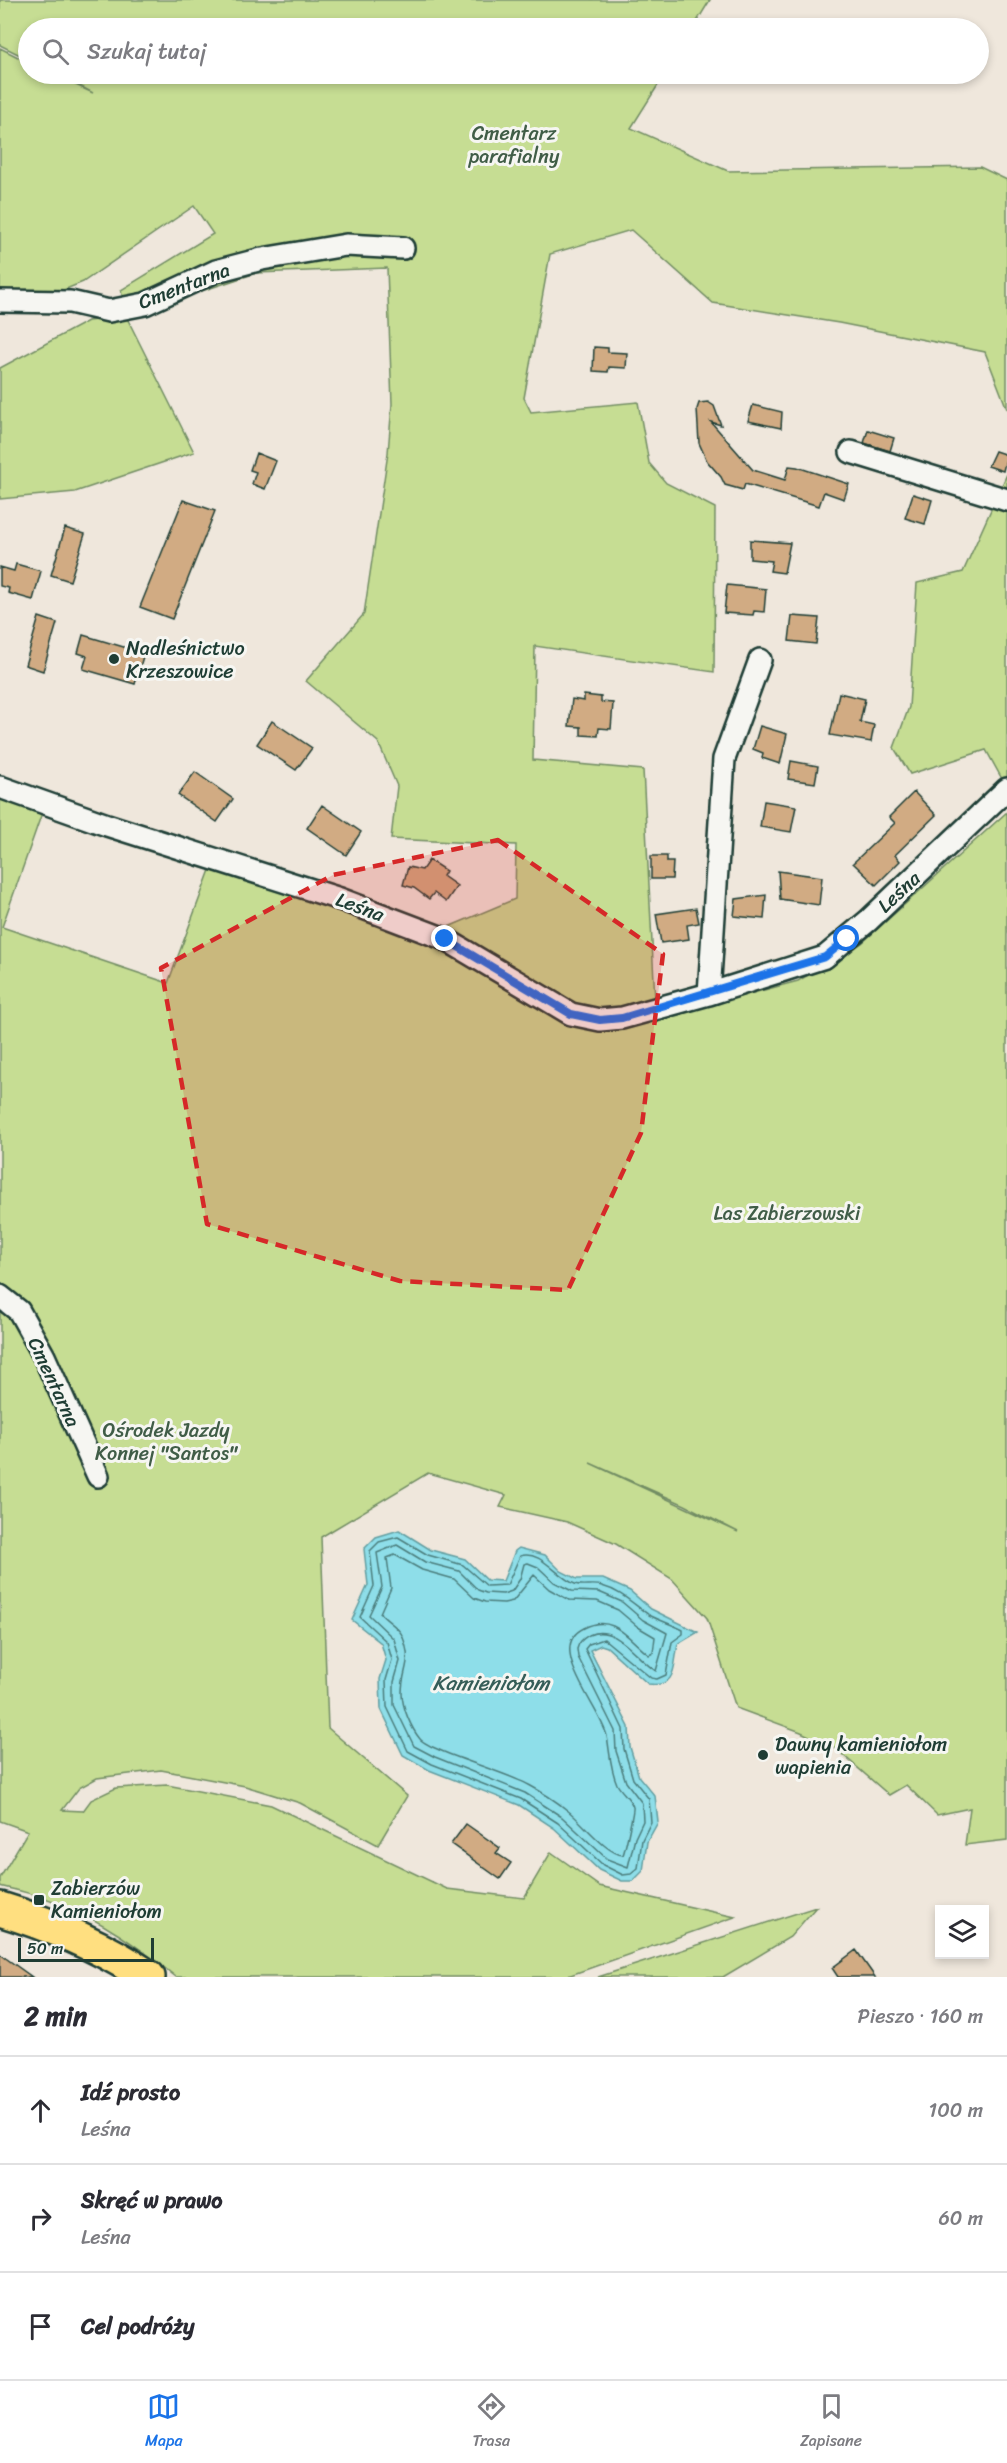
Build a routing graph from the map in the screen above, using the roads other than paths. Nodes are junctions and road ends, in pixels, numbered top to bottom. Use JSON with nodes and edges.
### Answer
{"nodes":[{"id":1,"x":403,"y":248,"type":"dead end"},
{"id":2,"x":0,"y":301,"type":"edge"},
{"id":3,"x":850,"y":452,"type":"dead end"},
{"id":4,"x":1007,"y":500,"type":"edge"},
{"id":5,"x":760,"y":660,"type":"dead end"},
{"id":6,"x":0,"y":787,"type":"edge"},
{"id":7,"x":1007,"y":789,"type":"edge"},
{"id":8,"x":709,"y":994,"type":"junction"},
{"id":9,"x":0,"y":1296,"type":"edge"},
{"id":10,"x":98,"y":1476,"type":"dead end"},
{"id":11,"x":0,"y":1909,"type":"edge"},
{"id":12,"x":148,"y":1977,"type":"edge"}],
"edges":[{"from":1,"to":2,"type":"street","name":"Cmentarna"},
{"from":3,"to":4,"type":"street"},
{"from":5,"to":8,"type":"street"},
{"from":6,"to":8,"type":"street","name":"Leśna"},
{"from":7,"to":8,"type":"street","name":"Leśna"},
{"from":9,"to":10,"type":"street","name":"Cmentarna"},
{"from":11,"to":12,"type":"main road"}]}
